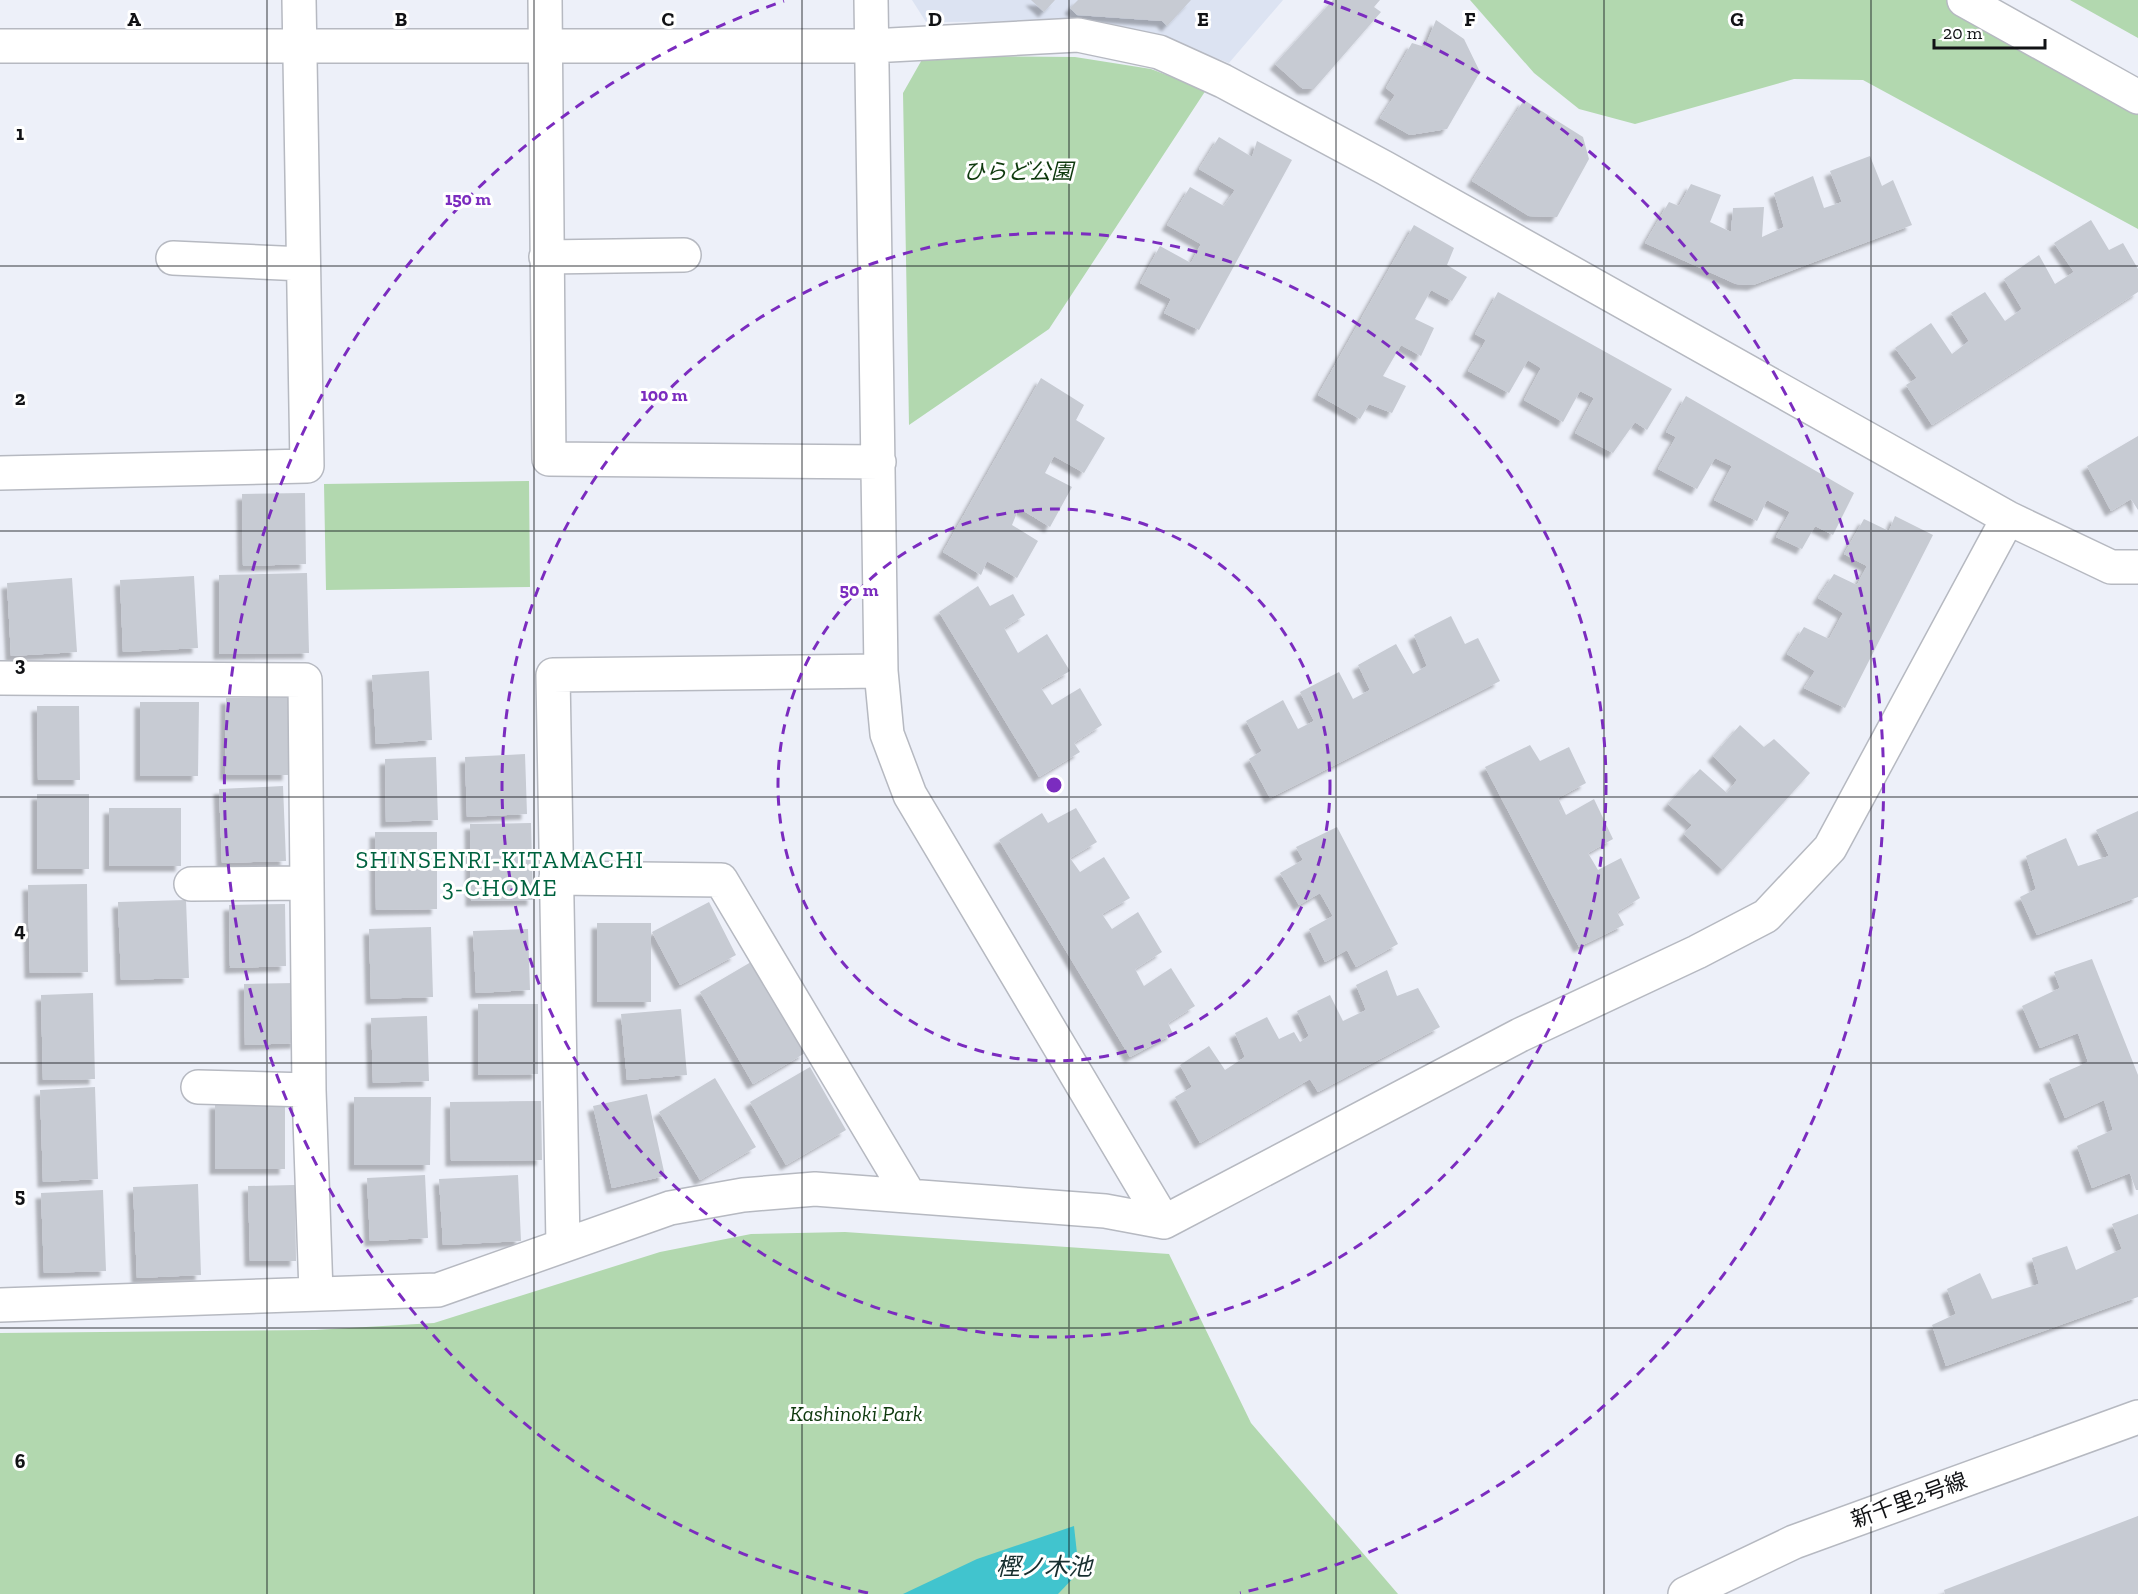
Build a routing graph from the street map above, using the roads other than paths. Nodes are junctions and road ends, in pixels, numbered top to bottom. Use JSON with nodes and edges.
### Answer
{"nodes":[{"id":1,"x":299,"y":0,"type":"edge"},
{"id":2,"x":545,"y":0,"type":"edge"},
{"id":3,"x":871,"y":0,"type":"edge"},
{"id":4,"x":1964,"y":0,"type":"edge"},
{"id":5,"x":0,"y":46,"type":"edge"},
{"id":6,"x":299,"y":46,"type":"junction"},
{"id":7,"x":546,"y":46,"type":"junction"},
{"id":8,"x":871,"y":46,"type":"junction"},
{"id":9,"x":2138,"y":97,"type":"edge"},
{"id":10,"x":684,"y":255,"type":"dead end"},
{"id":11,"x":546,"y":257,"type":"junction"},
{"id":12,"x":173,"y":258,"type":"dead end"},
{"id":13,"x":303,"y":264,"type":"junction"},
{"id":14,"x":879,"y":462,"type":"junction"},
{"id":15,"x":0,"y":473,"type":"edge"},
{"id":16,"x":2008,"y":518,"type":"junction"},
{"id":17,"x":2138,"y":567,"type":"edge"},
{"id":18,"x":881,"y":671,"type":"junction"},
{"id":19,"x":0,"y":678,"type":"edge"},
{"id":20,"x":556,"y":878,"type":"junction"},
{"id":21,"x":307,"y":883,"type":"junction"},
{"id":22,"x":191,"y":884,"type":"dead end"},
{"id":23,"x":198,"y":1087,"type":"dead end"},
{"id":24,"x":309,"y":1090,"type":"junction"},
{"id":25,"x":909,"y":1195,"type":"junction"},
{"id":26,"x":1164,"y":1222,"type":"junction"},
{"id":27,"x":563,"y":1245,"type":"junction"},
{"id":28,"x":315,"y":1293,"type":"junction"},
{"id":29,"x":0,"y":1305,"type":"edge"},
{"id":30,"x":2138,"y":1417,"type":"edge"},
{"id":31,"x":1685,"y":1594,"type":"edge"}],
"edges":[{"from":1,"to":6,"type":"street"},
{"from":2,"to":7,"type":"street"},
{"from":3,"to":8,"type":"street"},
{"from":4,"to":9,"type":"street"},
{"from":5,"to":6,"type":"street"},
{"from":6,"to":7,"type":"street"},
{"from":6,"to":13,"type":"street"},
{"from":7,"to":8,"type":"street"},
{"from":7,"to":11,"type":"street"},
{"from":8,"to":14,"type":"street"},
{"from":8,"to":16,"type":"street"},
{"from":10,"to":11,"type":"street"},
{"from":11,"to":14,"type":"street"},
{"from":12,"to":13,"type":"street"},
{"from":13,"to":15,"type":"street"},
{"from":14,"to":18,"type":"street"},
{"from":16,"to":17,"type":"street"},
{"from":16,"to":26,"type":"street"},
{"from":18,"to":20,"type":"street"},
{"from":18,"to":26,"type":"street"},
{"from":19,"to":21,"type":"street"},
{"from":20,"to":25,"type":"street"},
{"from":20,"to":27,"type":"street"},
{"from":21,"to":22,"type":"street"},
{"from":21,"to":24,"type":"street"},
{"from":23,"to":24,"type":"street"},
{"from":24,"to":28,"type":"street"},
{"from":25,"to":26,"type":"street"},
{"from":25,"to":27,"type":"street"},
{"from":27,"to":28,"type":"street"},
{"from":28,"to":29,"type":"street"},
{"from":30,"to":31,"type":"street","name":"新千里2号線"}]}
